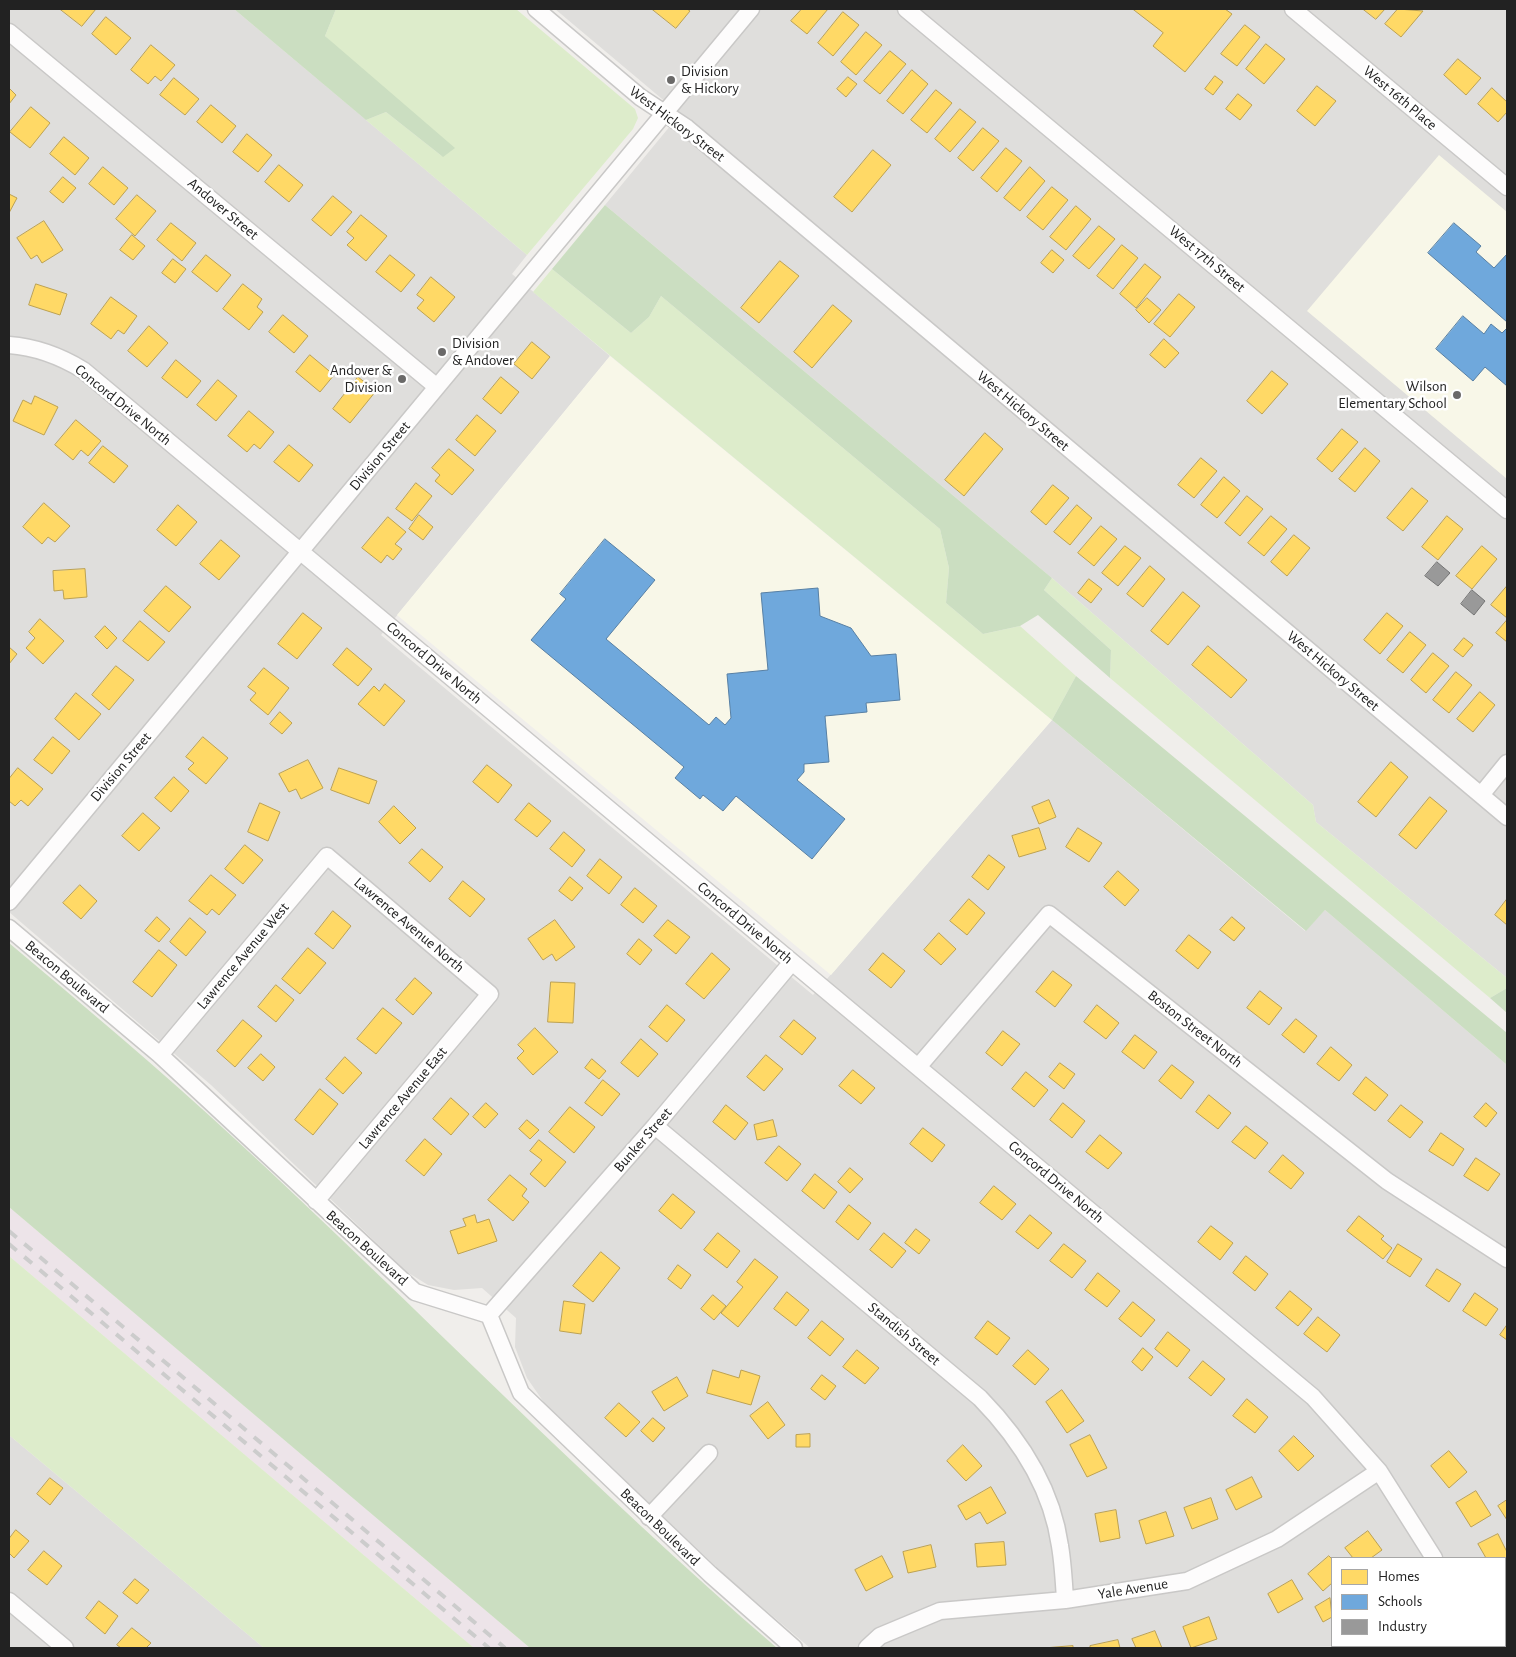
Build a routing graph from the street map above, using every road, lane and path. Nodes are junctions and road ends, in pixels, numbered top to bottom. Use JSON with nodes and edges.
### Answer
{"nodes":[{"id":1,"x":536,"y":9,"type":"edge"},
{"id":2,"x":751,"y":9,"type":"edge"},
{"id":3,"x":906,"y":9,"type":"edge"},
{"id":4,"x":1293,"y":9,"type":"edge"},
{"id":5,"x":9,"y":32,"type":"edge"},
{"id":6,"x":664,"y":113,"type":"junction"},
{"id":7,"x":1507,"y":187,"type":"edge"},
{"id":8,"x":9,"y":345,"type":"edge"},
{"id":9,"x":438,"y":387,"type":"junction"},
{"id":10,"x":1507,"y":510,"type":"edge"},
{"id":11,"x":301,"y":552,"type":"junction"},
{"id":12,"x":1507,"y":763,"type":"edge"},
{"id":13,"x":1481,"y":795,"type":"junction"},
{"id":14,"x":1507,"y":817,"type":"edge"},
{"id":15,"x":327,"y":856,"type":"joint"},
{"id":16,"x":9,"y":902,"type":"edge"},
{"id":17,"x":9,"y":928,"type":"edge"},
{"id":18,"x":792,"y":962,"type":"junction"},
{"id":19,"x":490,"y":994,"type":"joint"},
{"id":20,"x":160,"y":1055,"type":"junction"},
{"id":21,"x":918,"y":1067,"type":"junction"},
{"id":22,"x":656,"y":1126,"type":"junction"},
{"id":23,"x":316,"y":1201,"type":"junction"},
{"id":24,"x":1507,"y":1259,"type":"edge"},
{"id":25,"x":489,"y":1315,"type":"junction"},
{"id":26,"x":708,"y":1453,"type":"dead end"},
{"id":27,"x":1379,"y":1472,"type":"junction"},
{"id":28,"x":649,"y":1517,"type":"junction"},
{"id":29,"x":1433,"y":1557,"type":"edge"},
{"id":30,"x":1065,"y":1600,"type":"junction"},
{"id":31,"x":9,"y":1601,"type":"edge"},
{"id":32,"x":65,"y":1648,"type":"edge"},
{"id":33,"x":794,"y":1648,"type":"edge"},
{"id":34,"x":867,"y":1648,"type":"edge"}],
"edges":[{"from":1,"to":6,"type":"street","name":"West Hickory Street"},
{"from":2,"to":6,"type":"street","name":"Division Street"},
{"from":3,"to":10,"type":"street","name":"West 17th Street"},
{"from":4,"to":7,"type":"street","name":"West 16th Place"},
{"from":5,"to":9,"type":"street","name":"Andover Street"},
{"from":6,"to":9,"type":"street","name":"Division Street"},
{"from":6,"to":13,"type":"street","name":"West Hickory Street"},
{"from":8,"to":11,"type":"street","name":"Concord Drive North"},
{"from":9,"to":11,"type":"street","name":"Division Street"},
{"from":11,"to":16,"type":"street","name":"Division Street"},
{"from":11,"to":18,"type":"street","name":"Concord Drive North"},
{"from":12,"to":13,"type":"street"},
{"from":13,"to":14,"type":"street","name":"West Hickory Street"},
{"from":15,"to":19,"type":"street","name":"Lawrence Avenue North"},
{"from":15,"to":20,"type":"street","name":"Lawrence Avenue West"},
{"from":17,"to":20,"type":"street","name":"Beacon Boulevard"},
{"from":18,"to":21,"type":"street","name":"Concord Drive North"},
{"from":18,"to":22,"type":"street","name":"Bunker Street"},
{"from":19,"to":23,"type":"street","name":"Lawrence Avenue East"},
{"from":20,"to":23,"type":"street","name":"Beacon Boulevard"},
{"from":21,"to":24,"type":"street","name":"Boston Street North"},
{"from":21,"to":27,"type":"street","name":"Concord Drive North"},
{"from":22,"to":25,"type":"street","name":"Bunker Street"},
{"from":22,"to":30,"type":"street","name":"Standish Street"},
{"from":23,"to":25,"type":"street","name":"Beacon Boulevard"},
{"from":25,"to":28,"type":"street","name":"Beacon Boulevard"},
{"from":26,"to":28,"type":"street"},
{"from":27,"to":29,"type":"street","name":"Concord Drive North"},
{"from":27,"to":30,"type":"street","name":"Yale Avenue"},
{"from":28,"to":33,"type":"street","name":"Beacon Boulevard"},
{"from":30,"to":34,"type":"street","name":"Yale Avenue"},
{"from":31,"to":32,"type":"street"}]}
